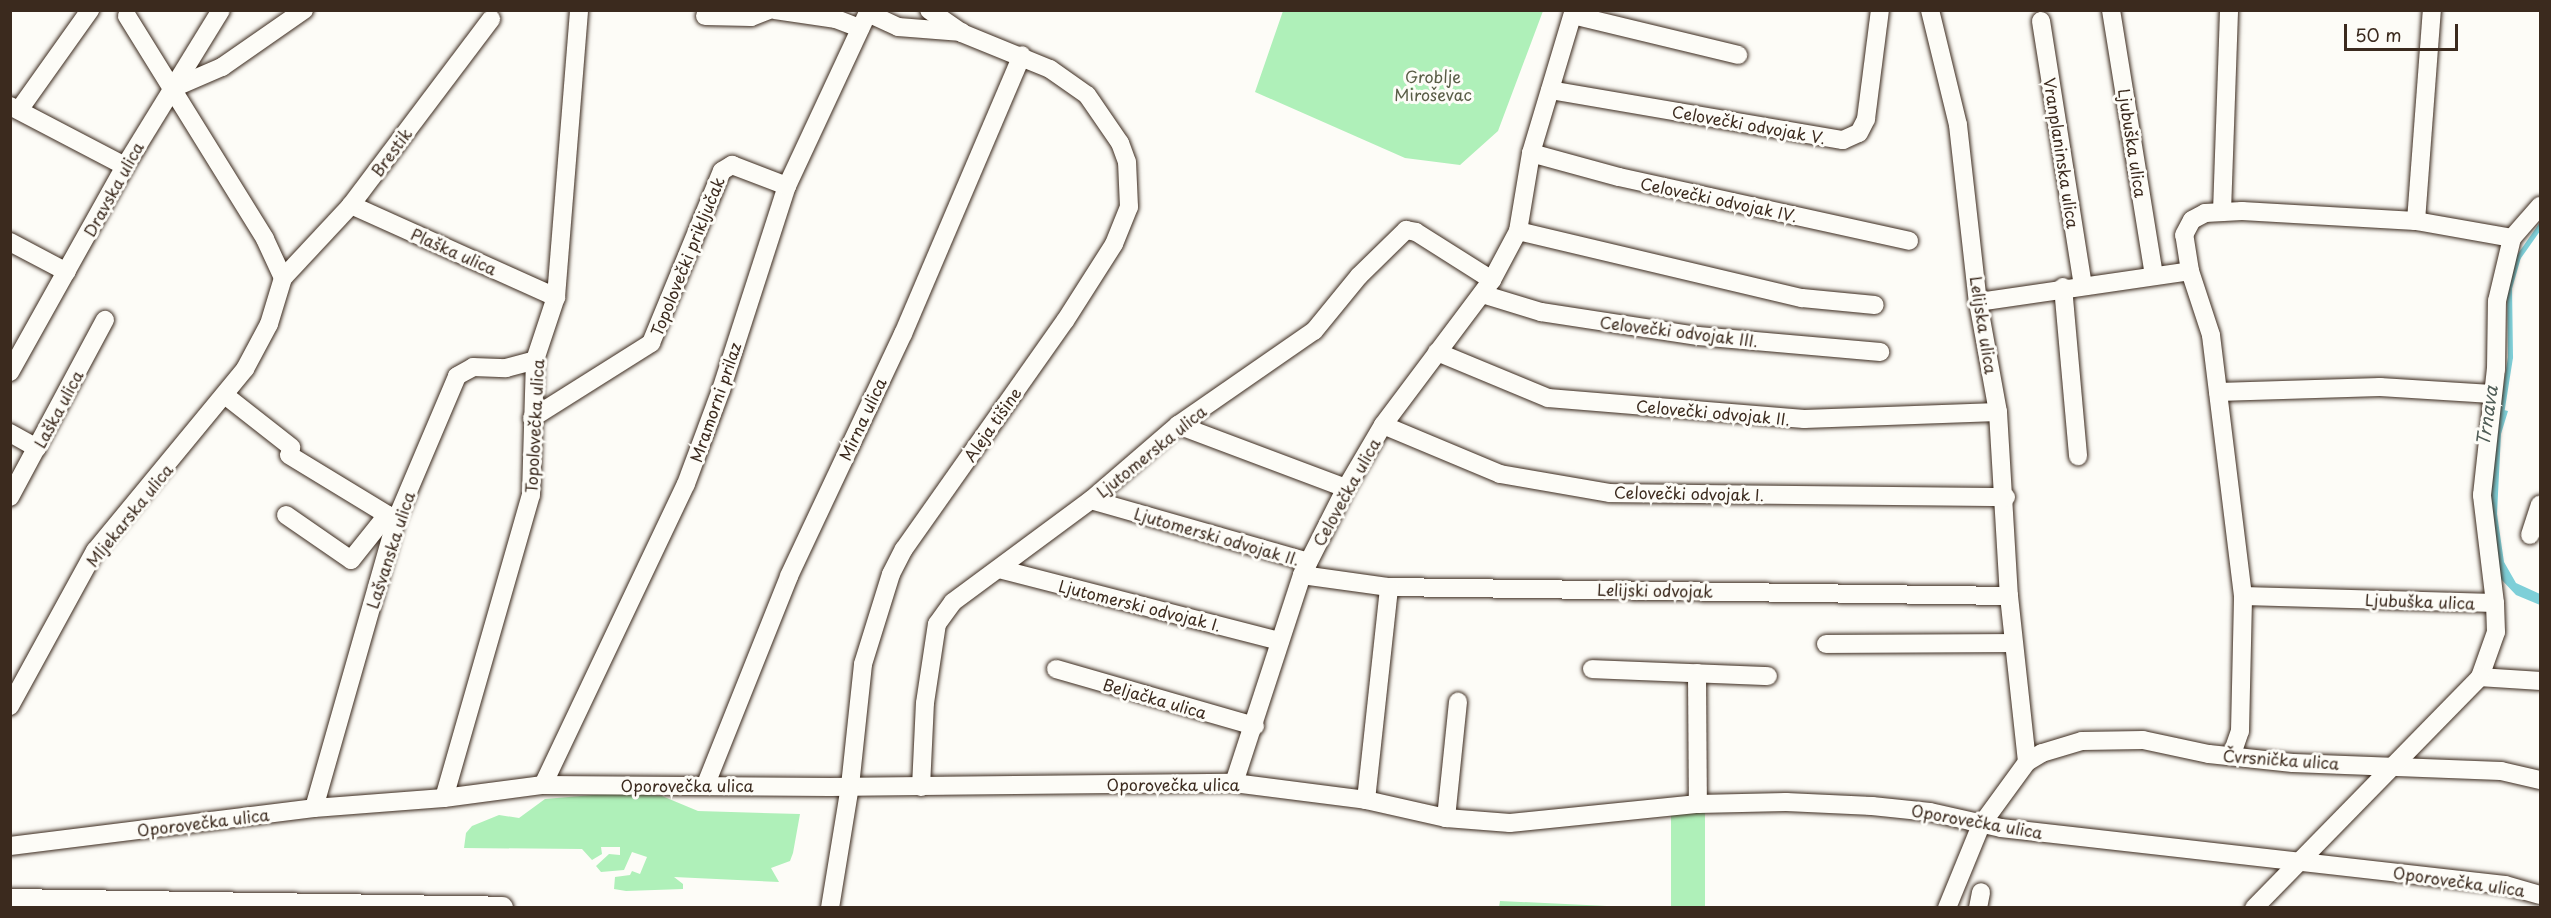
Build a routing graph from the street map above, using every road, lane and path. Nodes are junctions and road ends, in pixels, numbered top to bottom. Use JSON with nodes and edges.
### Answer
{"nodes":[{"id":1,"x":90,"y":10,"type":"edge"},
{"id":2,"x":221,"y":10,"type":"edge"},
{"id":3,"x":304,"y":10,"type":"edge"},
{"id":4,"x":579,"y":10,"type":"edge"},
{"id":5,"x":769,"y":10,"type":"edge"},
{"id":6,"x":776,"y":10,"type":"edge"},
{"id":7,"x":929,"y":10,"type":"edge"},
{"id":8,"x":1880,"y":10,"type":"edge"},
{"id":9,"x":1930,"y":10,"type":"edge"},
{"id":10,"x":2111,"y":10,"type":"edge"},
{"id":11,"x":2229,"y":10,"type":"edge"},
{"id":12,"x":2432,"y":10,"type":"edge"},
{"id":13,"x":1573,"y":13,"type":"edge"},
{"id":14,"x":127,"y":16,"type":"dead end"},
{"id":15,"x":705,"y":16,"type":"dead end"},
{"id":16,"x":866,"y":17,"type":"edge"},
{"id":17,"x":491,"y":19,"type":"dead end"},
{"id":18,"x":2041,"y":21,"type":"dead end"},
{"id":19,"x":962,"y":33,"type":"junction"},
{"id":20,"x":1738,"y":55,"type":"dead end"},
{"id":21,"x":1022,"y":56,"type":"junction"},
{"id":22,"x":171,"y":89,"type":"junction"},
{"id":23,"x":1550,"y":90,"type":"junction"},
{"id":24,"x":15,"y":108,"type":"edge"},
{"id":25,"x":1531,"y":153,"type":"junction"},
{"id":26,"x":125,"y":166,"type":"junction"},
{"id":27,"x":787,"y":186,"type":"junction"},
{"id":28,"x":351,"y":205,"type":"junction"},
{"id":29,"x":2541,"y":206,"type":"edge"},
{"id":30,"x":2222,"y":212,"type":"junction"},
{"id":31,"x":2416,"y":221,"type":"junction"},
{"id":32,"x":1518,"y":231,"type":"junction"},
{"id":33,"x":2512,"y":238,"type":"junction"},
{"id":34,"x":1909,"y":241,"type":"dead end"},
{"id":35,"x":10,"y":242,"type":"edge"},
{"id":36,"x":2190,"y":271,"type":"junction"},
{"id":37,"x":67,"y":272,"type":"junction"},
{"id":38,"x":2154,"y":276,"type":"junction"},
{"id":39,"x":283,"y":278,"type":"junction"},
{"id":40,"x":2082,"y":285,"type":"junction"},
{"id":41,"x":1487,"y":287,"type":"junction"},
{"id":42,"x":2063,"y":287,"type":"junction"},
{"id":43,"x":556,"y":297,"type":"junction"},
{"id":44,"x":1978,"y":302,"type":"junction"},
{"id":45,"x":1875,"y":305,"type":"dead end"},
{"id":46,"x":105,"y":320,"type":"dead end"},
{"id":47,"x":1437,"y":352,"type":"junction"},
{"id":48,"x":1880,"y":352,"type":"dead end"},
{"id":49,"x":535,"y":360,"type":"junction"},
{"id":50,"x":10,"y":372,"type":"edge"},
{"id":51,"x":2218,"y":392,"type":"junction"},
{"id":52,"x":2492,"y":394,"type":"junction"},
{"id":53,"x":226,"y":396,"type":"junction"},
{"id":54,"x":1998,"y":412,"type":"junction"},
{"id":55,"x":532,"y":418,"type":"junction"},
{"id":56,"x":1178,"y":425,"type":"junction"},
{"id":57,"x":1383,"y":425,"type":"junction"},
{"id":58,"x":10,"y":434,"type":"edge"},
{"id":59,"x":37,"y":448,"type":"junction"},
{"id":60,"x":2078,"y":456,"type":"dead end"},
{"id":61,"x":1346,"y":488,"type":"junction"},
{"id":62,"x":10,"y":497,"type":"edge"},
{"id":63,"x":2006,"y":497,"type":"junction"},
{"id":64,"x":1091,"y":500,"type":"junction"},
{"id":65,"x":2541,"y":505,"type":"edge"},
{"id":66,"x":286,"y":515,"type":"dead end"},
{"id":67,"x":391,"y":518,"type":"junction"},
{"id":68,"x":2530,"y":535,"type":"dead end"},
{"id":69,"x":1305,"y":569,"type":"junction"},
{"id":70,"x":999,"y":570,"type":"junction"},
{"id":71,"x":1389,"y":587,"type":"junction"},
{"id":72,"x":2009,"y":596,"type":"junction"},
{"id":73,"x":2243,"y":596,"type":"junction"},
{"id":74,"x":2495,"y":603,"type":"junction"},
{"id":75,"x":1280,"y":641,"type":"junction"},
{"id":76,"x":2013,"y":643,"type":"junction"},
{"id":77,"x":1826,"y":644,"type":"dead end"},
{"id":78,"x":1056,"y":669,"type":"dead end"},
{"id":79,"x":1592,"y":669,"type":"dead end"},
{"id":80,"x":1697,"y":673,"type":"junction"},
{"id":81,"x":1768,"y":676,"type":"dead end"},
{"id":82,"x":2480,"y":677,"type":"junction"},
{"id":83,"x":2541,"y":681,"type":"edge"},
{"id":84,"x":1458,"y":702,"type":"dead end"},
{"id":85,"x":10,"y":706,"type":"edge"},
{"id":86,"x":1255,"y":726,"type":"junction"},
{"id":87,"x":2232,"y":754,"type":"junction"},
{"id":88,"x":2027,"y":762,"type":"junction"},
{"id":89,"x":2397,"y":765,"type":"junction"},
{"id":90,"x":2541,"y":780,"type":"edge"},
{"id":91,"x":1234,"y":783,"type":"junction"},
{"id":92,"x":706,"y":784,"type":"junction"},
{"id":93,"x":543,"y":785,"type":"junction"},
{"id":94,"x":850,"y":786,"type":"junction"},
{"id":95,"x":921,"y":787,"type":"junction"},
{"id":96,"x":444,"y":798,"type":"junction"},
{"id":97,"x":1366,"y":800,"type":"junction"},
{"id":98,"x":1698,"y":804,"type":"junction"},
{"id":99,"x":314,"y":807,"type":"junction"},
{"id":100,"x":1446,"y":818,"type":"junction"},
{"id":101,"x":1981,"y":825,"type":"junction"},
{"id":102,"x":10,"y":846,"type":"edge"},
{"id":103,"x":2302,"y":860,"type":"junction"},
{"id":104,"x":2541,"y":895,"type":"edge"},
{"id":105,"x":10,"y":900,"type":"edge"},
{"id":106,"x":502,"y":908,"type":"edge"},
{"id":107,"x":830,"y":908,"type":"edge"},
{"id":108,"x":1947,"y":908,"type":"edge"},
{"id":109,"x":2254,"y":908,"type":"edge"}],
"edges":[{"from":1,"to":24,"type":"street"},
{"from":2,"to":22,"type":"street","name":"Dravska ulica"},
{"from":3,"to":22,"type":"street"},
{"from":4,"to":43,"type":"street","name":"Topolovečka ulica"},
{"from":5,"to":15,"type":"street"},
{"from":6,"to":16,"type":"street","name":"Aleja tišine"},
{"from":7,"to":19,"type":"street","name":"Aleja tišine"},
{"from":8,"to":23,"type":"street","name":"Celovečki odvojak V."},
{"from":9,"to":44,"type":"street","name":"Lelijska ulica"},
{"from":10,"to":38,"type":"street","name":"Ljubuška ulica"},
{"from":11,"to":30,"type":"street"},
{"from":12,"to":31,"type":"street"},
{"from":13,"to":20,"type":"street","name":"Celovečka ulica"},
{"from":13,"to":23,"type":"street","name":"Celovečka ulica"},
{"from":14,"to":22,"type":"street"},
{"from":16,"to":19,"type":"street","name":"Aleja tišine"},
{"from":16,"to":27,"type":"street","name":"Mramorni prilaz"},
{"from":17,"to":28,"type":"street","name":"Brestik"},
{"from":18,"to":40,"type":"street","name":"Vranplaninska ulica"},
{"from":19,"to":21,"type":"street","name":"Aleja tišine"},
{"from":21,"to":92,"type":"street","name":"Mirna ulica"},
{"from":21,"to":94,"type":"street","name":"Aleja tišine"},
{"from":22,"to":26,"type":"street","name":"Dravska ulica"},
{"from":22,"to":39,"type":"street"},
{"from":23,"to":25,"type":"street","name":"Celovečka ulica"},
{"from":24,"to":26,"type":"street"},
{"from":25,"to":32,"type":"street","name":"Celovečka ulica"},
{"from":25,"to":34,"type":"street","name":"Celovečki odvojak IV."},
{"from":26,"to":37,"type":"street","name":"Dravska ulica"},
{"from":27,"to":55,"type":"street","name":"Topolovečki priključak"},
{"from":27,"to":93,"type":"street","name":"Mramorni prilaz"},
{"from":28,"to":39,"type":"street","name":"Brestik"},
{"from":28,"to":43,"type":"street","name":"Plaška ulica"},
{"from":29,"to":33,"type":"street","name":"Ljubuška ulica"},
{"from":30,"to":31,"type":"street"},
{"from":30,"to":36,"type":"street"},
{"from":31,"to":33,"type":"street"},
{"from":32,"to":41,"type":"street","name":"Celovečka ulica"},
{"from":32,"to":45,"type":"street"},
{"from":33,"to":52,"type":"street","name":"Ljubuška ulica"},
{"from":35,"to":37,"type":"street"},
{"from":36,"to":38,"type":"street"},
{"from":36,"to":51,"type":"street"},
{"from":37,"to":50,"type":"street","name":"Dravska ulica"},
{"from":38,"to":40,"type":"street"},
{"from":39,"to":53,"type":"street","name":"Brestik"},
{"from":40,"to":42,"type":"street"},
{"from":41,"to":47,"type":"street","name":"Celovečka ulica"},
{"from":41,"to":48,"type":"street","name":"Celovečki odvojak III."},
{"from":41,"to":56,"type":"street","name":"Ljutomerska ulica"},
{"from":42,"to":44,"type":"street"},
{"from":42,"to":60,"type":"street"},
{"from":43,"to":49,"type":"street","name":"Topolovečka ulica"},
{"from":44,"to":54,"type":"street","name":"Lelijska ulica"},
{"from":46,"to":59,"type":"street","name":"Laška ulica"},
{"from":47,"to":54,"type":"street","name":"Celovečki odvojak II."},
{"from":47,"to":57,"type":"street","name":"Celovečka ulica"},
{"from":49,"to":55,"type":"street","name":"Topolovečka ulica"},
{"from":49,"to":67,"type":"street","name":"Lašvanska ulica"},
{"from":51,"to":52,"type":"street"},
{"from":51,"to":73,"type":"street"},
{"from":52,"to":74,"type":"street","name":"Ljubuška ulica"},
{"from":53,"to":67,"type":"street"},
{"from":53,"to":85,"type":"street","name":"Mljekarska ulica"},
{"from":54,"to":63,"type":"street","name":"Lelijska ulica"},
{"from":55,"to":96,"type":"street","name":"Topolovečka ulica"},
{"from":56,"to":61,"type":"street"},
{"from":56,"to":64,"type":"street","name":"Ljutomerska ulica"},
{"from":57,"to":61,"type":"street","name":"Celovečka ulica"},
{"from":57,"to":63,"type":"street","name":"Celovečki odvojak I."},
{"from":58,"to":59,"type":"street"},
{"from":59,"to":62,"type":"street","name":"Laška ulica"},
{"from":61,"to":69,"type":"street","name":"Celovečka ulica"},
{"from":63,"to":72,"type":"street","name":"Lelijska ulica"},
{"from":64,"to":69,"type":"street","name":"Ljutomerski odvojak II."},
{"from":64,"to":70,"type":"street","name":"Ljutomerska ulica"},
{"from":65,"to":68,"type":"street"},
{"from":66,"to":67,"type":"street"},
{"from":67,"to":99,"type":"street","name":"Lašvanska ulica"},
{"from":69,"to":71,"type":"street","name":"Lelijski odvojak"},
{"from":69,"to":75,"type":"street","name":"Celovečka ulica"},
{"from":70,"to":75,"type":"street","name":"Ljutomerski odvojak I."},
{"from":70,"to":95,"type":"street","name":"Ljutomerska ulica"},
{"from":71,"to":72,"type":"street","name":"Lelijski odvojak"},
{"from":71,"to":97,"type":"street"},
{"from":72,"to":76,"type":"street","name":"Lelijska ulica"},
{"from":73,"to":74,"type":"street","name":"Ljubuška ulica"},
{"from":73,"to":87,"type":"street"},
{"from":74,"to":82,"type":"street"},
{"from":75,"to":86,"type":"street","name":"Celovečka ulica"},
{"from":76,"to":77,"type":"street"},
{"from":76,"to":88,"type":"street","name":"Lelijska ulica"},
{"from":78,"to":86,"type":"street","name":"Beljačka ulica"},
{"from":79,"to":80,"type":"street"},
{"from":80,"to":81,"type":"street"},
{"from":80,"to":98,"type":"street"},
{"from":82,"to":83,"type":"street"},
{"from":82,"to":89,"type":"street"},
{"from":84,"to":100,"type":"street"},
{"from":86,"to":91,"type":"street","name":"Celovečka ulica"},
{"from":87,"to":88,"type":"street","name":"Čvrsnička ulica"},
{"from":87,"to":89,"type":"street","name":"Čvrsnička ulica"},
{"from":88,"to":101,"type":"street"},
{"from":89,"to":90,"type":"street","name":"Čvrsnička ulica"},
{"from":89,"to":103,"type":"street"},
{"from":91,"to":95,"type":"street","name":"Oporovečka ulica"},
{"from":91,"to":97,"type":"street","name":"Oporovečka ulica"},
{"from":92,"to":93,"type":"street","name":"Oporovečka ulica"},
{"from":92,"to":94,"type":"street","name":"Oporovečka ulica"},
{"from":93,"to":96,"type":"street","name":"Oporovečka ulica"},
{"from":94,"to":95,"type":"street","name":"Oporovečka ulica"},
{"from":94,"to":107,"type":"street","name":"Aleja tišine"},
{"from":96,"to":99,"type":"street","name":"Oporovečka ulica"},
{"from":97,"to":100,"type":"street","name":"Oporovečka ulica"},
{"from":98,"to":100,"type":"street","name":"Oporovečka ulica"},
{"from":98,"to":101,"type":"street","name":"Oporovečka ulica"},
{"from":99,"to":102,"type":"street","name":"Oporovečka ulica"},
{"from":101,"to":103,"type":"street","name":"Oporovečka ulica"},
{"from":101,"to":108,"type":"street"},
{"from":103,"to":104,"type":"street","name":"Oporovečka ulica"},
{"from":103,"to":109,"type":"street"},
{"from":105,"to":106,"type":"main road"}]}
